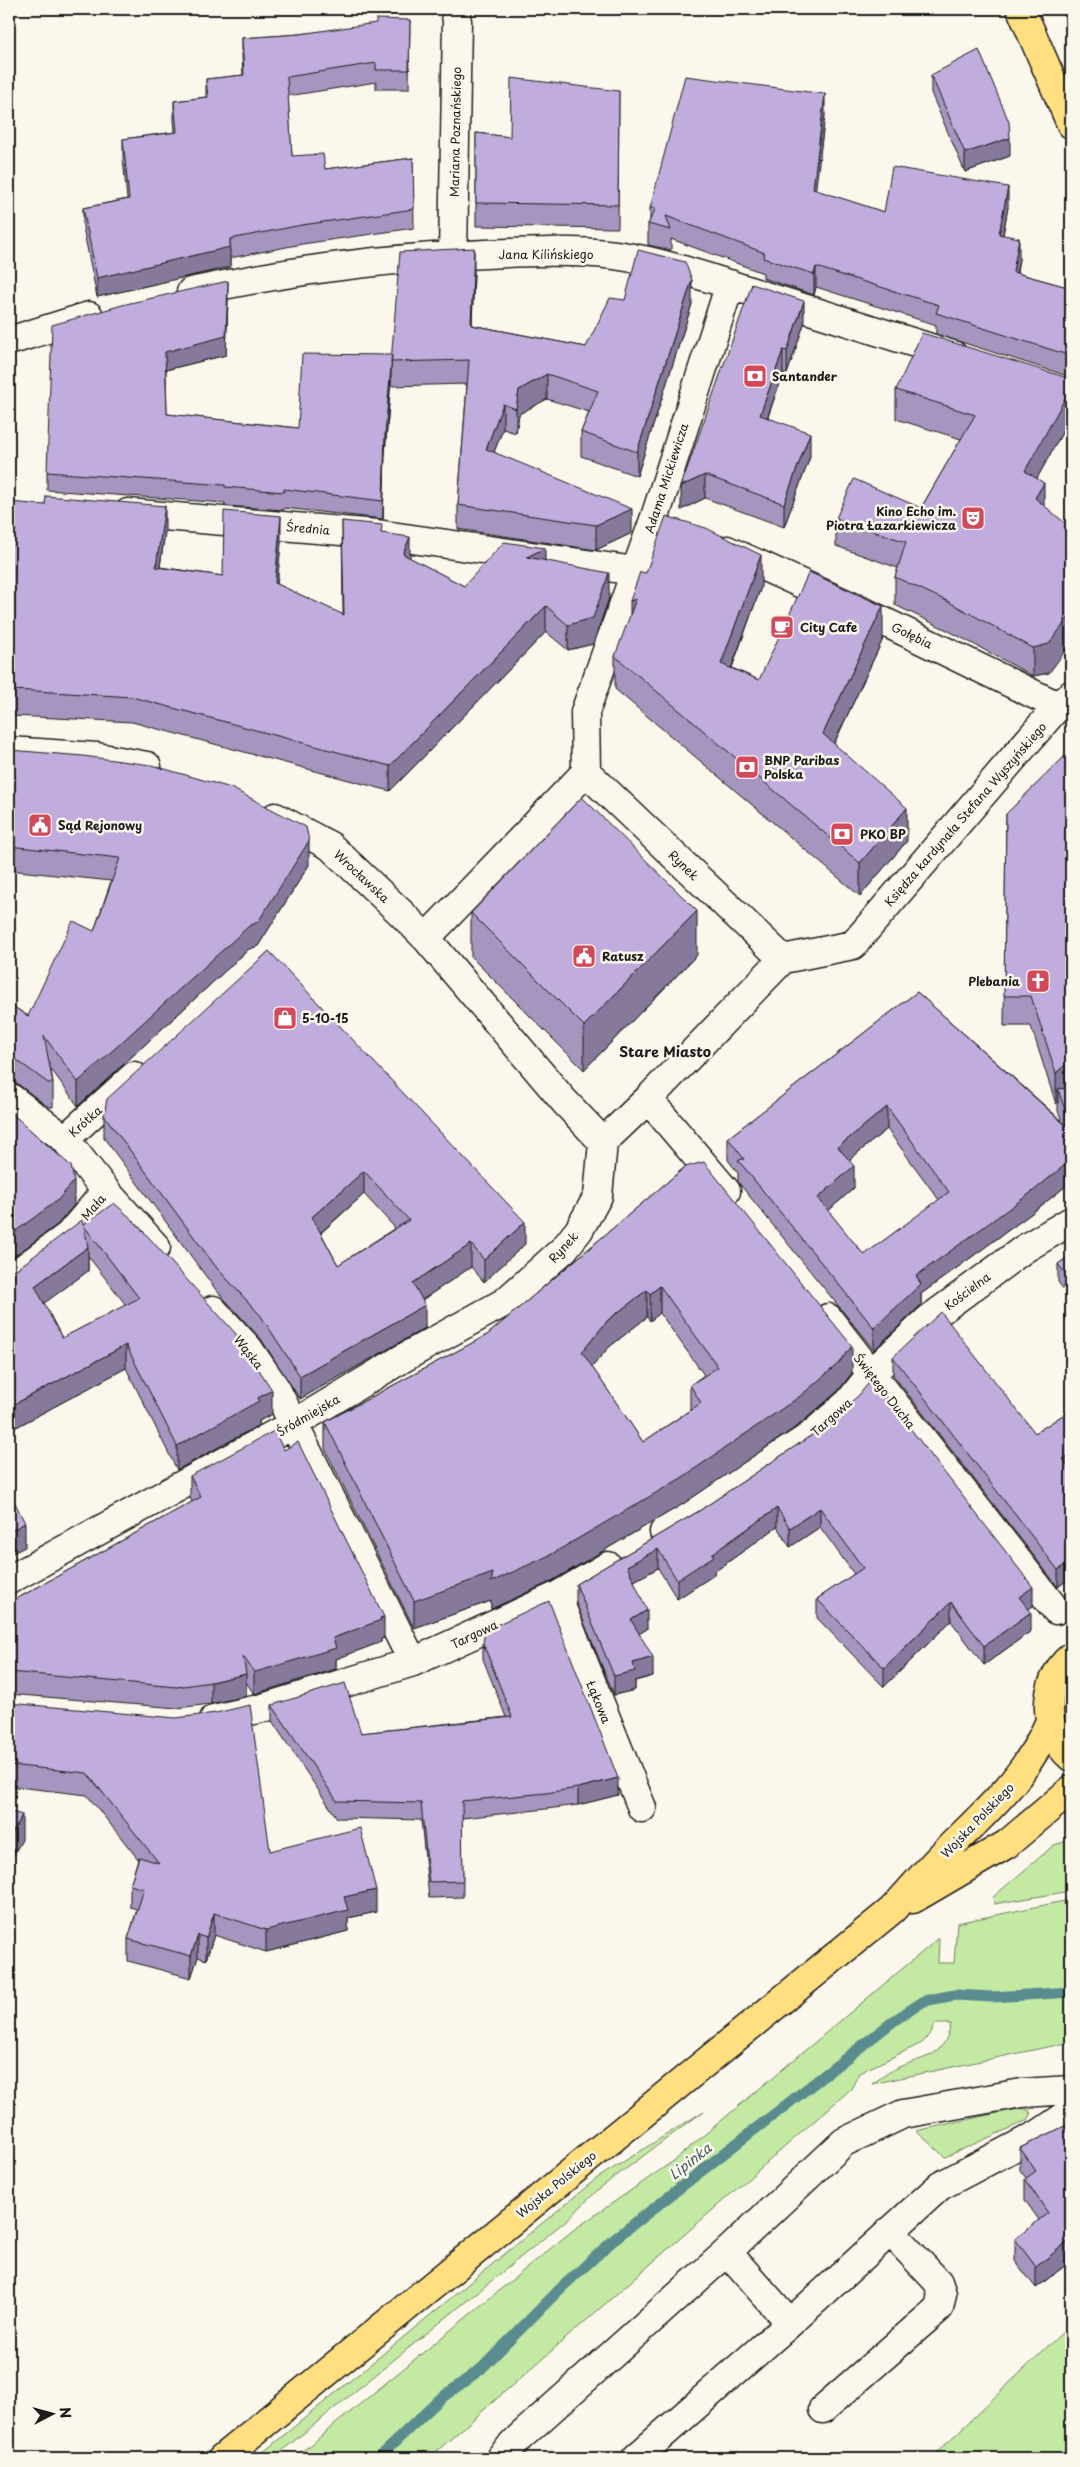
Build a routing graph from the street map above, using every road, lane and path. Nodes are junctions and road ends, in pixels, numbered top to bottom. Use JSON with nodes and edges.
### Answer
{"nodes":[{"id":1,"x":455,"y":9,"type":"edge"},
{"id":2,"x":1021,"y":9,"type":"edge"},
{"id":3,"x":1071,"y":124,"type":"edge"},
{"id":4,"x":453,"y":255,"type":"junction"},
{"id":5,"x":730,"y":284,"type":"junction"},
{"id":6,"x":171,"y":296,"type":"edge"},
{"id":7,"x":114,"y":310,"type":"edge"},
{"id":8,"x":9,"y":341,"type":"edge"},
{"id":9,"x":976,"y":363,"type":"edge"},
{"id":10,"x":104,"y":511,"type":"edge"},
{"id":11,"x":655,"y":517,"type":"junction"},
{"id":12,"x":635,"y":571,"type":"junction"},
{"id":13,"x":1065,"y":700,"type":"edge"},
{"id":14,"x":9,"y":751,"type":"edge"},
{"id":15,"x":168,"y":770,"type":"edge"},
{"id":16,"x":586,"y":772,"type":"junction"},
{"id":17,"x":250,"y":804,"type":"edge"},
{"id":18,"x":426,"y":938,"type":"junction"},
{"id":19,"x":783,"y":959,"type":"junction"},
{"id":20,"x":152,"y":1060,"type":"edge"},
{"id":21,"x":9,"y":1097,"type":"edge"},
{"id":22,"x":648,"y":1099,"type":"junction"},
{"id":23,"x":65,"y":1139,"type":"junction"},
{"id":24,"x":603,"y":1142,"type":"junction"},
{"id":25,"x":106,"y":1191,"type":"junction"},
{"id":26,"x":739,"y":1208,"type":"edge"},
{"id":27,"x":1071,"y":1221,"type":"edge"},
{"id":28,"x":173,"y":1266,"type":"edge"},
{"id":29,"x":545,"y":1267,"type":"joint"},
{"id":30,"x":9,"y":1279,"type":"edge"},
{"id":31,"x":199,"y":1295,"type":"edge"},
{"id":32,"x":812,"y":1298,"type":"edge"},
{"id":33,"x":872,"y":1373,"type":"junction"},
{"id":34,"x":295,"y":1423,"type":"junction"},
{"id":35,"x":9,"y":1580,"type":"edge"},
{"id":36,"x":556,"y":1596,"type":"junction"},
{"id":37,"x":1056,"y":1610,"type":"dead end"},
{"id":38,"x":1071,"y":1658,"type":"edge"},
{"id":39,"x":413,"y":1662,"type":"junction"},
{"id":40,"x":1050,"y":1721,"type":"junction"},
{"id":41,"x":186,"y":1723,"type":"edge"},
{"id":42,"x":1071,"y":1757,"type":"edge"},
{"id":43,"x":1071,"y":1790,"type":"edge"},
{"id":44,"x":642,"y":1808,"type":"dead end"},
{"id":45,"x":892,"y":1910,"type":"junction"},
{"id":46,"x":1071,"y":2090,"type":"edge"},
{"id":47,"x":1071,"y":2112,"type":"edge"},
{"id":48,"x":890,"y":2230,"type":"junction"},
{"id":49,"x":727,"y":2252,"type":"junction"},
{"id":50,"x":790,"y":2323,"type":"junction"},
{"id":51,"x":823,"y":2410,"type":"dead end"},
{"id":52,"x":222,"y":2458,"type":"edge"},
{"id":53,"x":500,"y":2458,"type":"edge"},
{"id":54,"x":636,"y":2458,"type":"edge"}],
"edges":[{"from":1,"to":4,"type":"street","name":"Mariana Poznańskiego"},
{"from":2,"to":3,"type":"main road"},
{"from":4,"to":5,"type":"street","name":"Jana Kilińskiego"},
{"from":4,"to":6,"type":"street","name":"Jana Kilińskiego"},
{"from":5,"to":9,"type":"street","name":"Jana Kilińskiego"},
{"from":5,"to":11,"type":"street","name":"Adama Mickiewicza"},
{"from":7,"to":8,"type":"street"},
{"from":10,"to":12,"type":"street","name":"Średnia"},
{"from":11,"to":12,"type":"street","name":"Adama Mickiewicza"},
{"from":11,"to":13,"type":"street","name":"Gołębia"},
{"from":12,"to":16,"type":"street","name":"Adama Mickiewicza"},
{"from":13,"to":19,"type":"street","name":"Księdza kardynała Stefana Wyszyńskiego"},
{"from":14,"to":15,"type":"street"},
{"from":16,"to":18,"type":"street"},
{"from":16,"to":19,"type":"street","name":"Rynek"},
{"from":17,"to":18,"type":"street","name":"Wrocławska"},
{"from":18,"to":24,"type":"street"},
{"from":19,"to":22,"type":"street"},
{"from":20,"to":23,"type":"street","name":"Krótka"},
{"from":21,"to":23,"type":"street"},
{"from":22,"to":24,"type":"street"},
{"from":22,"to":26,"type":"street"},
{"from":23,"to":25,"type":"street"},
{"from":24,"to":29,"type":"street","name":"Rynek"},
{"from":25,"to":28,"type":"street"},
{"from":25,"to":30,"type":"street","name":"Mała"},
{"from":27,"to":33,"type":"street","name":"Kościelna"},
{"from":29,"to":34,"type":"street","name":"Śródmiejska"},
{"from":31,"to":34,"type":"street","name":"Wąska"},
{"from":32,"to":33,"type":"street","name":"Świętego Ducha"},
{"from":33,"to":36,"type":"street","name":"Targowa"},
{"from":33,"to":37,"type":"street","name":"Świętego Ducha"},
{"from":34,"to":35,"type":"street","name":"Śródmiejska"},
{"from":34,"to":39,"type":"street","name":"Wąska"},
{"from":36,"to":39,"type":"street","name":"Targowa"},
{"from":36,"to":44,"type":"street","name":"Łąkowa"},
{"from":38,"to":40,"type":"main road"},
{"from":39,"to":41,"type":"street","name":"Targowa"},
{"from":40,"to":42,"type":"main road"},
{"from":40,"to":45,"type":"main road","name":"Wojska Polskiego"},
{"from":43,"to":45,"type":"main road","name":"Wojska Polskiego"},
{"from":45,"to":52,"type":"main road","name":"Wojska Polskiego"},
{"from":46,"to":49,"type":"street"},
{"from":47,"to":48,"type":"street"},
{"from":48,"to":50,"type":"street"},
{"from":48,"to":51,"type":"street"},
{"from":49,"to":50,"type":"street"},
{"from":49,"to":53,"type":"street"},
{"from":50,"to":54,"type":"street"}]}
